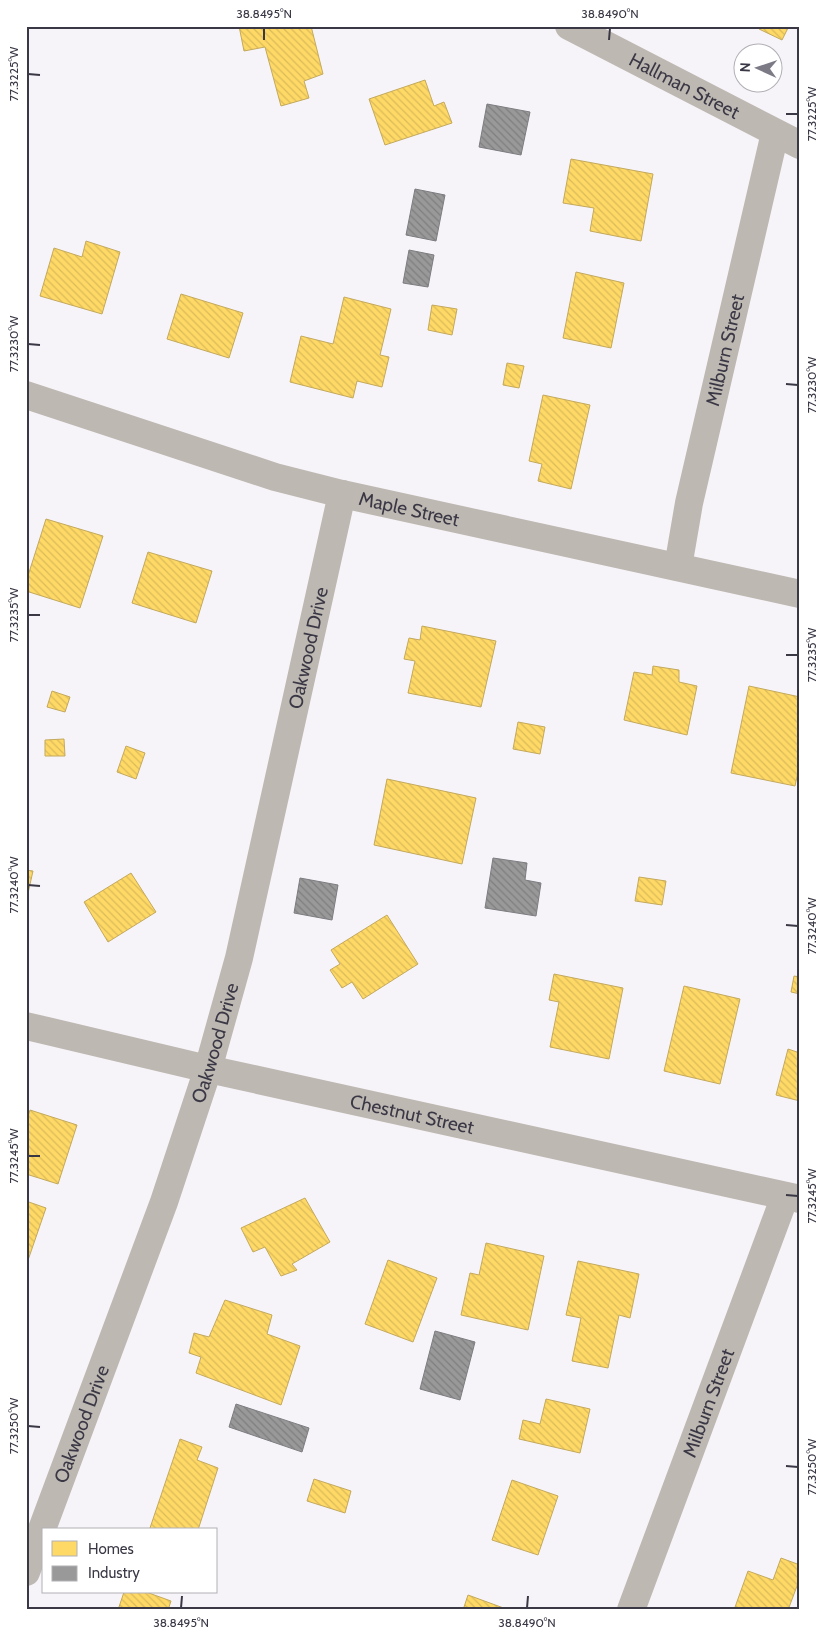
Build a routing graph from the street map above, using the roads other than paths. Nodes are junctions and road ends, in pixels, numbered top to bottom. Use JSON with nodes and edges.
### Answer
{"nodes":[{"id":1,"x":569,"y":26,"type":"edge"},
{"id":2,"x":775,"y":132,"type":"junction"},
{"id":3,"x":800,"y":145,"type":"edge"},
{"id":4,"x":26,"y":395,"type":"edge"},
{"id":5,"x":342,"y":494,"type":"junction"},
{"id":6,"x":678,"y":567,"type":"junction"},
{"id":7,"x":800,"y":594,"type":"edge"},
{"id":8,"x":26,"y":1026,"type":"edge"},
{"id":9,"x":208,"y":1069,"type":"junction"},
{"id":10,"x":793,"y":1198,"type":"edge"},
{"id":11,"x":42,"y":1528,"type":"edge"},
{"id":12,"x":42,"y":1529,"type":"edge"},
{"id":13,"x":26,"y":1572,"type":"edge"},
{"id":14,"x":631,"y":1610,"type":"edge"}],
"edges":[{"from":1,"to":2,"type":"street","name":"Hallman Street"},
{"from":2,"to":3,"type":"street","name":"Hallman Street"},
{"from":2,"to":6,"type":"street","name":"Milburn Street"},
{"from":4,"to":5,"type":"street","name":"Maple Street"},
{"from":5,"to":6,"type":"street","name":"Maple Street"},
{"from":5,"to":9,"type":"street","name":"Oakwood Drive"},
{"from":6,"to":7,"type":"street","name":"Maple Street"},
{"from":8,"to":9,"type":"street","name":"Chestnut Street"},
{"from":9,"to":10,"type":"street","name":"Chestnut Street"},
{"from":9,"to":11,"type":"street","name":"Oakwood Drive"},
{"from":10,"to":14,"type":"street","name":"Milburn Street"},
{"from":12,"to":13,"type":"street","name":"Oakwood Drive"}]}
